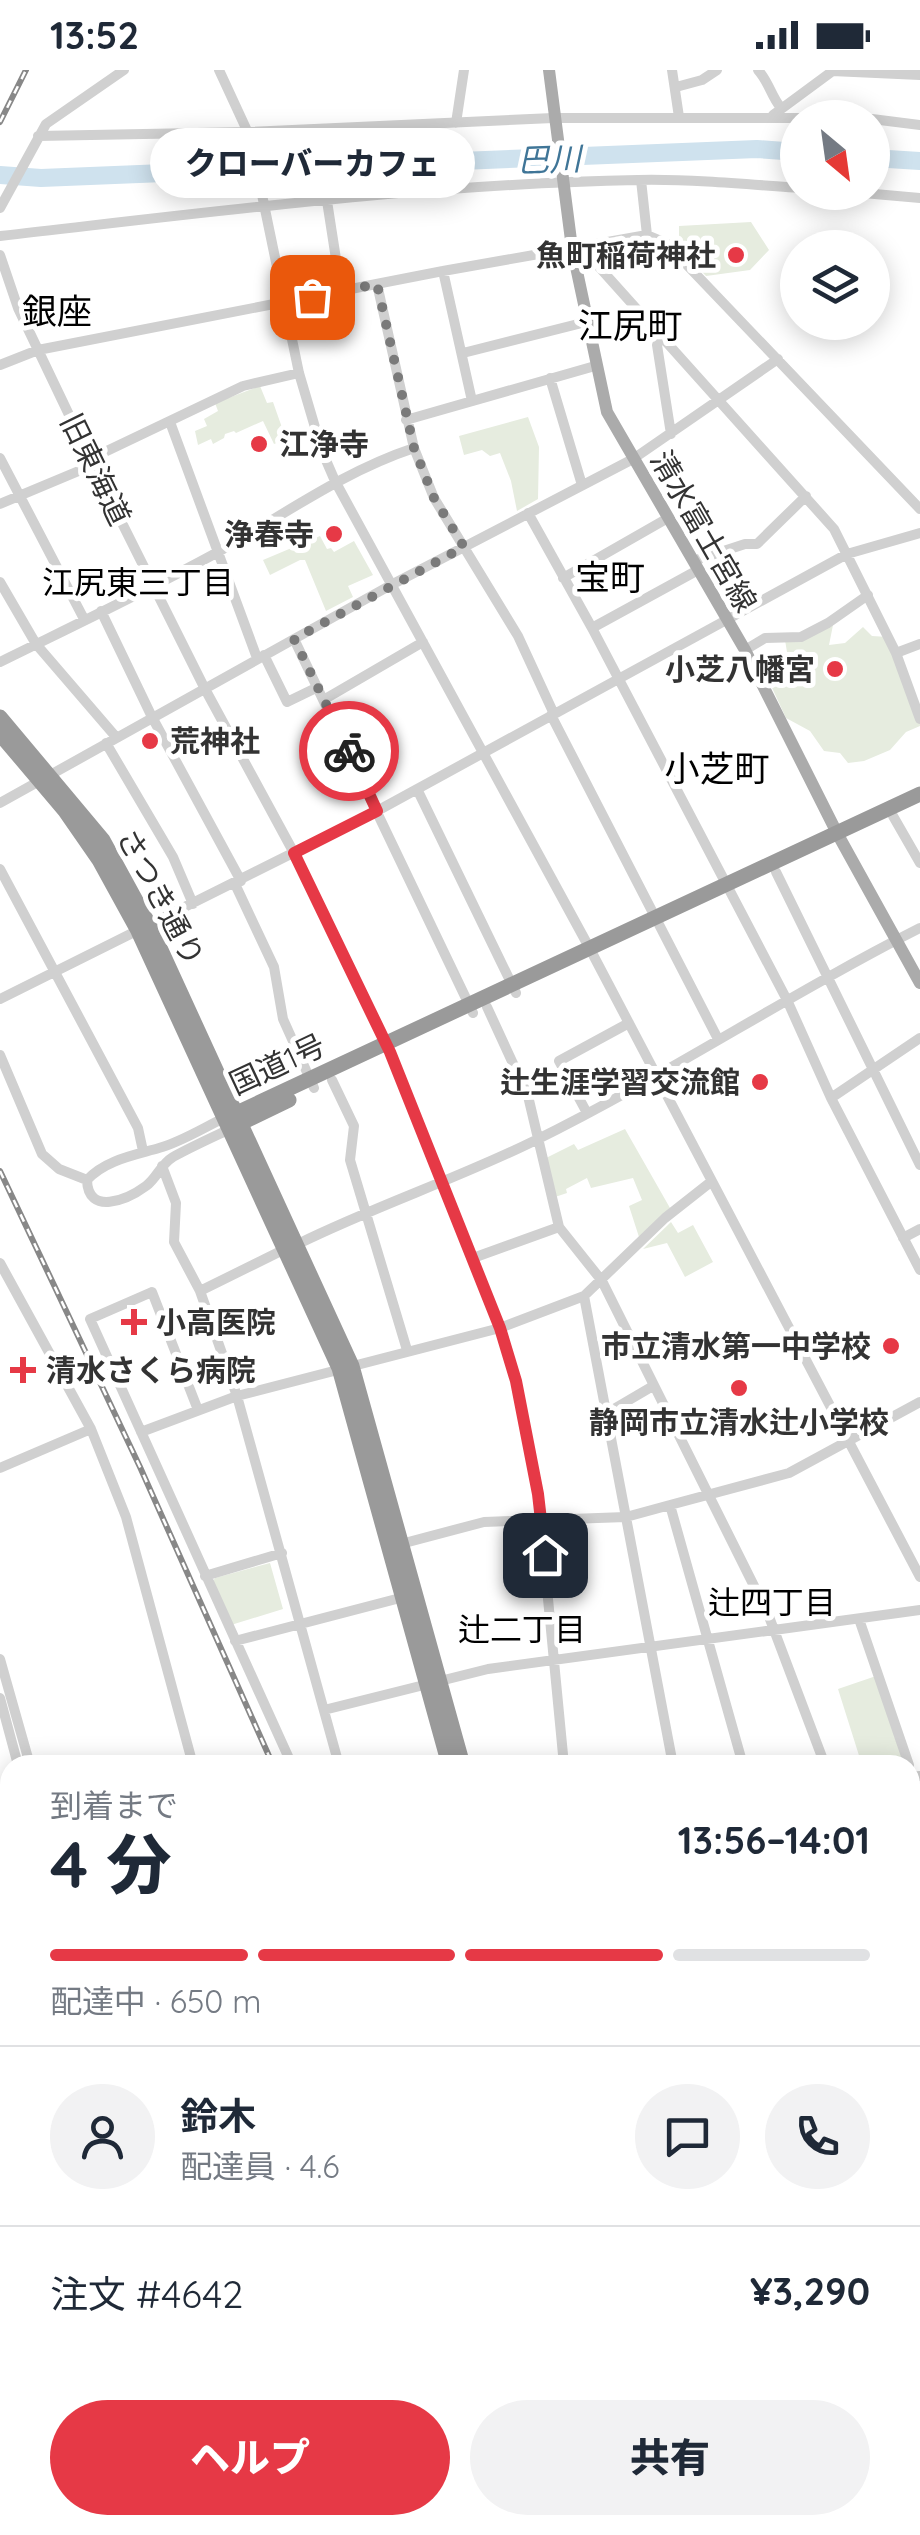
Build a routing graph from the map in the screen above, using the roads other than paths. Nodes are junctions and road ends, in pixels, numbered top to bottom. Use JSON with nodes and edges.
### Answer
{"nodes":[{"id":1,"x":124,"y":70,"type":"edge"},
{"id":2,"x":219,"y":70,"type":"edge"},
{"id":3,"x":464,"y":70,"type":"edge"},
{"id":4,"x":550,"y":70,"type":"edge"},
{"id":5,"x":672,"y":70,"type":"edge"},
{"id":6,"x":717,"y":70,"type":"edge"},
{"id":7,"x":758,"y":70,"type":"edge"},
{"id":8,"x":833,"y":71,"type":"edge"},
{"id":9,"x":920,"y":75,"type":"edge"},
{"id":10,"x":676,"y":87,"type":"junction"},
{"id":11,"x":776,"y":112,"type":"junction"},
{"id":12,"x":780,"y":113,"type":"edge"},
{"id":13,"x":680,"y":117,"type":"junction"},
{"id":14,"x":554,"y":120,"type":"junction"},
{"id":15,"x":890,"y":121,"type":"edge"},
{"id":16,"x":456,"y":123,"type":"junction"},
{"id":17,"x":920,"y":125,"type":"edge"},
{"id":18,"x":249,"y":135,"type":"junction"},
{"id":19,"x":37,"y":139,"type":"junction"},
{"id":20,"x":641,"y":180,"type":"junction"},
{"id":21,"x":561,"y":181,"type":"junction"},
{"id":22,"x":780,"y":187,"type":"edge"},
{"id":23,"x":890,"y":195,"type":"edge"},
{"id":24,"x":920,"y":198,"type":"edge"},
{"id":25,"x":327,"y":200,"type":"junction"},
{"id":26,"x":264,"y":202,"type":"junction"},
{"id":27,"x":0,"y":208,"type":"edge"},
{"id":28,"x":646,"y":235,"type":"junction"},
{"id":29,"x":0,"y":236,"type":"edge"},
{"id":30,"x":572,"y":248,"type":"junction"},
{"id":31,"x":0,"y":258,"type":"edge"},
{"id":32,"x":444,"y":271,"type":"junction"},
{"id":33,"x":377,"y":284,"type":"junction"},
{"id":34,"x":341,"y":291,"type":"junction"},
{"id":35,"x":283,"y":303,"type":"junction"},
{"id":36,"x":586,"y":322,"type":"junction"},
{"id":37,"x":661,"y":336,"type":"junction"},
{"id":38,"x":38,"y":350,"type":"junction"},
{"id":39,"x":463,"y":352,"type":"junction"},
{"id":40,"x":778,"y":359,"type":"junction"},
{"id":41,"x":0,"y":365,"type":"edge"},
{"id":42,"x":595,"y":366,"type":"junction"},
{"id":43,"x":299,"y":373,"type":"junction"},
{"id":44,"x":550,"y":378,"type":"junction"},
{"id":45,"x":720,"y":400,"type":"junction"},
{"id":46,"x":472,"y":401,"type":"junction"},
{"id":47,"x":406,"y":420,"type":"junction"},
{"id":48,"x":170,"y":422,"type":"junction"},
{"id":49,"x":671,"y":434,"type":"junction"},
{"id":50,"x":414,"y":448,"type":"junction"},
{"id":51,"x":0,"y":458,"type":"edge"},
{"id":52,"x":633,"y":459,"type":"junction"},
{"id":53,"x":92,"y":462,"type":"junction"},
{"id":54,"x":335,"y":481,"type":"junction"},
{"id":55,"x":582,"y":486,"type":"junction"},
{"id":56,"x":20,"y":495,"type":"junction"},
{"id":57,"x":806,"y":496,"type":"junction"},
{"id":58,"x":0,"y":504,"type":"edge"},
{"id":59,"x":920,"y":509,"type":"edge"},
{"id":60,"x":528,"y":514,"type":"junction"},
{"id":61,"x":668,"y":518,"type":"junction"},
{"id":62,"x":920,"y":533,"type":"edge"},
{"id":63,"x":464,"y":547,"type":"junction"},
{"id":64,"x":218,"y":552,"type":"junction"},
{"id":65,"x":847,"y":554,"type":"junction"},
{"id":66,"x":696,"y":565,"type":"junction"},
{"id":67,"x":563,"y":578,"type":"junction"},
{"id":68,"x":0,"y":582,"type":"edge"},
{"id":69,"x":391,"y":584,"type":"junction"},
{"id":70,"x":153,"y":585,"type":"junction"},
{"id":71,"x":868,"y":595,"type":"junction"},
{"id":72,"x":101,"y":611,"type":"junction"},
{"id":73,"x":84,"y":619,"type":"junction"},
{"id":74,"x":727,"y":619,"type":"junction"},
{"id":75,"x":592,"y":628,"type":"junction"},
{"id":76,"x":294,"y":639,"type":"junction"},
{"id":77,"x":424,"y":642,"type":"junction"},
{"id":78,"x":36,"y":644,"type":"junction"},
{"id":79,"x":920,"y":644,"type":"edge"},
{"id":80,"x":745,"y":650,"type":"junction"},
{"id":81,"x":896,"y":652,"type":"junction"},
{"id":82,"x":261,"y":656,"type":"junction"},
{"id":83,"x":0,"y":662,"type":"edge"},
{"id":84,"x":618,"y":678,"type":"junction"},
{"id":85,"x":318,"y":686,"type":"junction"},
{"id":86,"x":205,"y":689,"type":"junction"},
{"id":87,"x":325,"y":699,"type":"junction"},
{"id":88,"x":552,"y":714,"type":"junction"},
{"id":89,"x":0,"y":717,"type":"edge"},
{"id":90,"x":152,"y":717,"type":"junction"},
{"id":91,"x":920,"y":719,"type":"edge"},
{"id":92,"x":0,"y":734,"type":"edge"},
{"id":93,"x":111,"y":740,"type":"junction"},
{"id":94,"x":484,"y":752,"type":"junction"},
{"id":95,"x":45,"y":778,"type":"junction"},
{"id":96,"x":417,"y":790,"type":"junction"},
{"id":97,"x":920,"y":794,"type":"edge"},
{"id":98,"x":920,"y":803,"type":"edge"},
{"id":99,"x":0,"y":804,"type":"edge"},
{"id":100,"x":377,"y":811,"type":"junction"},
{"id":101,"x":893,"y":816,"type":"junction"},
{"id":102,"x":841,"y":836,"type":"junction"},
{"id":103,"x":294,"y":853,"type":"junction"},
{"id":104,"x":920,"y":863,"type":"edge"},
{"id":105,"x":0,"y":869,"type":"edge"},
{"id":106,"x":776,"y":872,"type":"junction"},
{"id":107,"x":238,"y":882,"type":"junction"},
{"id":108,"x":729,"y":889,"type":"junction"},
{"id":109,"x":193,"y":904,"type":"junction"},
{"id":110,"x":657,"y":923,"type":"junction"},
{"id":111,"x":144,"y":928,"type":"junction"},
{"id":112,"x":920,"y":928,"type":"edge"},
{"id":113,"x":897,"y":939,"type":"junction"},
{"id":114,"x":593,"y":953,"type":"junction"},
{"id":115,"x":56,"y":970,"type":"junction"},
{"id":116,"x":828,"y":978,"type":"junction"},
{"id":117,"x":920,"y":983,"type":"edge"},
{"id":118,"x":514,"y":989,"type":"junction"},
{"id":119,"x":0,"y":998,"type":"edge"},
{"id":120,"x":787,"y":1000,"type":"junction"},
{"id":121,"x":476,"y":1008,"type":"junction"},
{"id":122,"x":628,"y":1023,"type":"junction"},
{"id":123,"x":920,"y":1038,"type":"edge"},
{"id":124,"x":718,"y":1039,"type":"junction"},
{"id":125,"x":388,"y":1048,"type":"junction"},
{"id":126,"x":0,"y":1055,"type":"edge"},
{"id":127,"x":872,"y":1071,"type":"junction"},
{"id":128,"x":655,"y":1074,"type":"junction"},
{"id":129,"x":332,"y":1080,"type":"junction"},
{"id":130,"x":312,"y":1084,"type":"junction"},
{"id":131,"x":832,"y":1098,"type":"junction"},
{"id":132,"x":587,"y":1114,"type":"junction"},
{"id":133,"x":233,"y":1121,"type":"junction"},
{"id":134,"x":536,"y":1140,"type":"junction"},
{"id":135,"x":143,"y":1151,"type":"junction"},
{"id":136,"x":920,"y":1165,"type":"edge"},
{"id":137,"x":162,"y":1166,"type":"junction"},
{"id":138,"x":88,"y":1180,"type":"junction"},
{"id":139,"x":712,"y":1181,"type":"junction"},
{"id":140,"x":442,"y":1185,"type":"junction"},
{"id":141,"x":366,"y":1211,"type":"junction"},
{"id":142,"x":559,"y":1226,"type":"junction"},
{"id":143,"x":920,"y":1229,"type":"edge"},
{"id":144,"x":904,"y":1238,"type":"junction"},
{"id":145,"x":292,"y":1247,"type":"junction"},
{"id":146,"x":473,"y":1258,"type":"junction"},
{"id":147,"x":0,"y":1263,"type":"edge"},
{"id":148,"x":920,"y":1270,"type":"edge"},
{"id":149,"x":602,"y":1280,"type":"junction"},
{"id":150,"x":200,"y":1291,"type":"junction"},
{"id":151,"x":584,"y":1296,"type":"junction"},
{"id":152,"x":500,"y":1328,"type":"junction"},
{"id":153,"x":407,"y":1350,"type":"junction"},
{"id":154,"x":346,"y":1367,"type":"junction"},
{"id":155,"x":653,"y":1386,"type":"junction"},
{"id":156,"x":238,"y":1396,"type":"junction"},
{"id":157,"x":916,"y":1404,"type":"edge"},
{"id":158,"x":198,"y":1410,"type":"junction"},
{"id":159,"x":606,"y":1413,"type":"junction"},
{"id":160,"x":920,"y":1420,"type":"edge"},
{"id":161,"x":91,"y":1430,"type":"junction"},
{"id":162,"x":142,"y":1432,"type":"junction"},
{"id":163,"x":849,"y":1440,"type":"junction"},
{"id":164,"x":0,"y":1468,"type":"edge"},
{"id":165,"x":708,"y":1494,"type":"junction"},
{"id":166,"x":670,"y":1505,"type":"junction"},
{"id":167,"x":626,"y":1517,"type":"junction"},
{"id":168,"x":542,"y":1520,"type":"junction"},
{"id":169,"x":920,"y":1541,"type":"edge"},
{"id":170,"x":396,"y":1545,"type":"junction"},
{"id":171,"x":906,"y":1549,"type":"junction"},
{"id":172,"x":282,"y":1553,"type":"junction"},
{"id":173,"x":205,"y":1576,"type":"junction"},
{"id":174,"x":920,"y":1577,"type":"edge"},
{"id":175,"x":404,"y":1597,"type":"junction"},
{"id":176,"x":920,"y":1610,"type":"edge"},
{"id":177,"x":859,"y":1618,"type":"junction"},
{"id":178,"x":300,"y":1622,"type":"junction"},
{"id":179,"x":776,"y":1632,"type":"junction"},
{"id":180,"x":708,"y":1640,"type":"junction"},
{"id":181,"x":235,"y":1641,"type":"junction"},
{"id":182,"x":652,"y":1646,"type":"junction"},
{"id":183,"x":0,"y":1660,"type":"edge"},
{"id":184,"x":555,"y":1660,"type":"junction"},
{"id":185,"x":434,"y":1682,"type":"junction"},
{"id":186,"x":0,"y":1698,"type":"edge"},
{"id":187,"x":324,"y":1710,"type":"junction"},
{"id":188,"x":15,"y":1755,"type":"edge"},
{"id":189,"x":27,"y":1755,"type":"edge"},
{"id":190,"x":190,"y":1755,"type":"edge"},
{"id":191,"x":287,"y":1755,"type":"edge"},
{"id":192,"x":336,"y":1755,"type":"edge"},
{"id":193,"x":448,"y":1755,"type":"edge"},
{"id":194,"x":460,"y":1755,"type":"edge"},
{"id":195,"x":563,"y":1755,"type":"edge"},
{"id":196,"x":672,"y":1755,"type":"edge"},
{"id":197,"x":740,"y":1755,"type":"edge"},
{"id":198,"x":821,"y":1755,"type":"edge"},
{"id":199,"x":907,"y":1755,"type":"edge"}],
"edges":[{"from":1,"to":19,"type":"street"},
{"from":2,"to":18,"type":"street"},
{"from":3,"to":16,"type":"street"},
{"from":4,"to":14,"type":"main road","name":"清水富士宮線"},
{"from":5,"to":10,"type":"street"},
{"from":6,"to":10,"type":"street"},
{"from":7,"to":11,"type":"street"},
{"from":8,"to":9,"type":"street"},
{"from":8,"to":11,"type":"street"},
{"from":10,"to":13,"type":"street"},
{"from":11,"to":12,"type":"street"},
{"from":11,"to":13,"type":"street"},
{"from":13,"to":14,"type":"street"},
{"from":14,"to":16,"type":"street"},
{"from":14,"to":21,"type":"main road","name":"清水富士宮線"},
{"from":15,"to":17,"type":"street"},
{"from":16,"to":18,"type":"street"},
{"from":18,"to":19,"type":"street"},
{"from":18,"to":26,"type":"street"},
{"from":19,"to":27,"type":"street"},
{"from":20,"to":21,"type":"street"},
{"from":20,"to":22,"type":"street"},
{"from":20,"to":28,"type":"street"},
{"from":21,"to":25,"type":"street"},
{"from":21,"to":30,"type":"main road","name":"清水富士宮線"},
{"from":23,"to":24,"type":"street"},
{"from":25,"to":26,"type":"street"},
{"from":25,"to":34,"type":"street"},
{"from":26,"to":29,"type":"street"},
{"from":26,"to":35,"type":"street"},
{"from":28,"to":30,"type":"street"},
{"from":28,"to":40,"type":"street"},
{"from":30,"to":32,"type":"street"},
{"from":30,"to":36,"type":"main road","name":"清水富士宮線"},
{"from":30,"to":37,"type":"street"},
{"from":31,"to":38,"type":"street","name":"旧東海道"},
{"from":32,"to":33,"type":"street"},
{"from":32,"to":39,"type":"street"},
{"from":33,"to":34,"type":"street"},
{"from":33,"to":47,"type":"street"},
{"from":34,"to":35,"type":"street"},
{"from":35,"to":38,"type":"street"},
{"from":35,"to":43,"type":"street"},
{"from":36,"to":39,"type":"street"},
{"from":36,"to":42,"type":"main road","name":"清水富士宮線"},
{"from":37,"to":45,"type":"street"},
{"from":37,"to":49,"type":"street"},
{"from":38,"to":41,"type":"street"},
{"from":38,"to":53,"type":"street","name":"旧東海道"},
{"from":39,"to":46,"type":"street"},
{"from":40,"to":45,"type":"street"},
{"from":40,"to":59,"type":"street"},
{"from":42,"to":44,"type":"street"},
{"from":42,"to":52,"type":"main road","name":"清水富士宮線"},
{"from":43,"to":48,"type":"street"},
{"from":43,"to":54,"type":"street"},
{"from":44,"to":46,"type":"street"},
{"from":44,"to":55,"type":"street"},
{"from":45,"to":49,"type":"street"},
{"from":45,"to":57,"type":"street"},
{"from":46,"to":47,"type":"street"},
{"from":47,"to":50,"type":"street"},
{"from":48,"to":53,"type":"street"},
{"from":48,"to":64,"type":"street"},
{"from":49,"to":52,"type":"street"},
{"from":50,"to":54,"type":"street"},
{"from":50,"to":63,"type":"street"},
{"from":51,"to":56,"type":"street"},
{"from":52,"to":55,"type":"street"},
{"from":52,"to":61,"type":"main road","name":"清水富士宮線"},
{"from":53,"to":56,"type":"street"},
{"from":53,"to":70,"type":"street","name":"旧東海道"},
{"from":54,"to":64,"type":"street"},
{"from":54,"to":69,"type":"street"},
{"from":55,"to":60,"type":"street"},
{"from":56,"to":58,"type":"street"},
{"from":56,"to":73,"type":"street"},
{"from":57,"to":65,"type":"street"},
{"from":57,"to":66,"type":"street"},
{"from":60,"to":63,"type":"street"},
{"from":60,"to":67,"type":"street"},
{"from":61,"to":66,"type":"main road","name":"清水富士宮線"},
{"from":61,"to":67,"type":"street"},
{"from":62,"to":65,"type":"street"},
{"from":63,"to":69,"type":"street"},
{"from":63,"to":88,"type":"street"},
{"from":64,"to":70,"type":"street"},
{"from":64,"to":82,"type":"street"},
{"from":65,"to":71,"type":"street"},
{"from":65,"to":74,"type":"street"},
{"from":66,"to":74,"type":"main road","name":"清水富士宮線"},
{"from":66,"to":75,"type":"street"},
{"from":67,"to":75,"type":"street"},
{"from":68,"to":78,"type":"street"},
{"from":69,"to":76,"type":"street"},
{"from":69,"to":77,"type":"street"},
{"from":70,"to":72,"type":"street"},
{"from":70,"to":86,"type":"street","name":"旧東海道"},
{"from":71,"to":80,"type":"street"},
{"from":71,"to":81,"type":"street"},
{"from":72,"to":73,"type":"street"},
{"from":72,"to":90,"type":"street"},
{"from":73,"to":78,"type":"street"},
{"from":74,"to":80,"type":"main road","name":"清水富士宮線"},
{"from":74,"to":84,"type":"street"},
{"from":75,"to":84,"type":"street"},
{"from":76,"to":82,"type":"street"},
{"from":76,"to":85,"type":"street"},
{"from":77,"to":87,"type":"street"},
{"from":77,"to":94,"type":"street"},
{"from":78,"to":83,"type":"street"},
{"from":78,"to":93,"type":"street"},
{"from":79,"to":81,"type":"street"},
{"from":80,"to":102,"type":"main road","name":"清水富士宮線"},
{"from":81,"to":91,"type":"street"},
{"from":82,"to":85,"type":"street"},
{"from":82,"to":86,"type":"street"},
{"from":84,"to":88,"type":"street"},
{"from":84,"to":108,"type":"street"},
{"from":85,"to":87,"type":"street"},
{"from":86,"to":90,"type":"street"},
{"from":86,"to":103,"type":"street","name":"旧東海道"},
{"from":87,"to":100,"type":"street"},
{"from":88,"to":94,"type":"street"},
{"from":88,"to":110,"type":"street"},
{"from":89,"to":95,"type":"highway","name":"さつき通り"},
{"from":90,"to":93,"type":"street"},
{"from":90,"to":107,"type":"street"},
{"from":92,"to":95,"type":"highway","name":"さつき通り"},
{"from":93,"to":95,"type":"street"},
{"from":93,"to":109,"type":"street"},
{"from":94,"to":96,"type":"street"},
{"from":94,"to":114,"type":"street"},
{"from":95,"to":99,"type":"street"},
{"from":95,"to":111,"type":"highway","name":"さつき通り"},
{"from":96,"to":100,"type":"street"},
{"from":96,"to":118,"type":"street"},
{"from":97,"to":102,"type":"highway","name":"国道1号"},
{"from":98,"to":101,"type":"highway","name":"国道1号"},
{"from":100,"to":103,"type":"street"},
{"from":100,"to":121,"type":"street"},
{"from":101,"to":102,"type":"highway","name":"国道1号"},
{"from":101,"to":104,"type":"street"},
{"from":102,"to":106,"type":"highway","name":"国道1号"},
{"from":102,"to":108,"type":"highway","name":"国道1号"},
{"from":102,"to":113,"type":"main road","name":"清水富士宮線"},
{"from":103,"to":107,"type":"street"},
{"from":103,"to":125,"type":"street","name":"旧東海道"},
{"from":105,"to":115,"type":"street"},
{"from":106,"to":108,"type":"highway","name":"国道1号"},
{"from":106,"to":116,"type":"street"},
{"from":107,"to":109,"type":"street"},
{"from":107,"to":130,"type":"street"},
{"from":108,"to":110,"type":"highway","name":"国道1号"},
{"from":108,"to":120,"type":"street"},
{"from":109,"to":111,"type":"street"},
{"from":110,"to":114,"type":"highway","name":"国道1号"},
{"from":110,"to":124,"type":"street"},
{"from":111,"to":115,"type":"street"},
{"from":111,"to":133,"type":"highway","name":"さつき通り"},
{"from":112,"to":113,"type":"street"},
{"from":113,"to":116,"type":"street"},
{"from":113,"to":117,"type":"main road","name":"清水富士宮線"},
{"from":114,"to":118,"type":"highway","name":"国道1号"},
{"from":114,"to":122,"type":"street"},
{"from":115,"to":119,"type":"street"},
{"from":115,"to":135,"type":"street"},
{"from":116,"to":120,"type":"street"},
{"from":116,"to":127,"type":"street"},
{"from":118,"to":121,"type":"highway","name":"国道1号"},
{"from":120,"to":124,"type":"street"},
{"from":120,"to":131,"type":"street"},
{"from":121,"to":125,"type":"highway","name":"国道1号"},
{"from":121,"to":134,"type":"street"},
{"from":122,"to":128,"type":"street"},
{"from":122,"to":132,"type":"street"},
{"from":123,"to":127,"type":"street"},
{"from":124,"to":128,"type":"street"},
{"from":125,"to":129,"type":"highway","name":"国道1号"},
{"from":125,"to":130,"type":"highway","name":"国道1号"},
{"from":125,"to":140,"type":"street","name":"旧東海道"},
{"from":126,"to":138,"type":"street"},
{"from":127,"to":131,"type":"street"},
{"from":127,"to":136,"type":"street"},
{"from":128,"to":132,"type":"street"},
{"from":128,"to":139,"type":"street"},
{"from":129,"to":130,"type":"highway","name":"国道1号"},
{"from":129,"to":141,"type":"street"},
{"from":130,"to":133,"type":"highway","name":"国道1号"},
{"from":131,"to":144,"type":"street"},
{"from":132,"to":134,"type":"street"},
{"from":133,"to":135,"type":"street"},
{"from":133,"to":137,"type":"street"},
{"from":133,"to":145,"type":"highway","name":"国道1号"},
{"from":134,"to":140,"type":"street"},
{"from":134,"to":142,"type":"street"},
{"from":135,"to":138,"type":"street"},
{"from":137,"to":138,"type":"street"},
{"from":137,"to":150,"type":"street"},
{"from":139,"to":149,"type":"street"},
{"from":139,"to":163,"type":"street"},
{"from":140,"to":141,"type":"street"},
{"from":140,"to":146,"type":"street","name":"旧東海道"},
{"from":141,"to":145,"type":"street"},
{"from":141,"to":153,"type":"street"},
{"from":142,"to":146,"type":"street"},
{"from":142,"to":149,"type":"street"},
{"from":143,"to":144,"type":"street"},
{"from":144,"to":148,"type":"street"},
{"from":145,"to":150,"type":"street"},
{"from":145,"to":154,"type":"highway","name":"国道1号"},
{"from":146,"to":152,"type":"street","name":"旧東海道"},
{"from":147,"to":161,"type":"street"},
{"from":149,"to":151,"type":"street"},
{"from":149,"to":155,"type":"street"},
{"from":150,"to":156,"type":"street"},
{"from":151,"to":152,"type":"street"},
{"from":151,"to":159,"type":"street"},
{"from":152,"to":153,"type":"street"},
{"from":152,"to":168,"type":"street","name":"旧東海道"},
{"from":153,"to":154,"type":"street"},
{"from":154,"to":156,"type":"street"},
{"from":154,"to":170,"type":"highway","name":"国道1号"},
{"from":155,"to":159,"type":"street"},
{"from":155,"to":165,"type":"street"},
{"from":156,"to":158,"type":"street"},
{"from":156,"to":172,"type":"street"},
{"from":157,"to":160,"type":"street"},
{"from":157,"to":163,"type":"street"},
{"from":158,"to":162,"type":"street"},
{"from":158,"to":162,"type":"street"},
{"from":159,"to":167,"type":"street"},
{"from":161,"to":164,"type":"street"},
{"from":161,"to":190,"type":"street"},
{"from":162,"to":173,"type":"street"},
{"from":163,"to":165,"type":"street"},
{"from":163,"to":171,"type":"street"},
{"from":165,"to":166,"type":"street"},
{"from":165,"to":179,"type":"street"},
{"from":166,"to":167,"type":"street"},
{"from":166,"to":180,"type":"street"},
{"from":167,"to":168,"type":"street"},
{"from":167,"to":182,"type":"street"},
{"from":168,"to":170,"type":"street"},
{"from":168,"to":184,"type":"street","name":"旧東海道"},
{"from":169,"to":171,"type":"street"},
{"from":170,"to":175,"type":"highway","name":"国道1号"},
{"from":170,"to":185,"type":"highway","name":"国道1号"},
{"from":171,"to":174,"type":"street"},
{"from":172,"to":173,"type":"street"},
{"from":172,"to":178,"type":"street"},
{"from":173,"to":181,"type":"street"},
{"from":175,"to":178,"type":"street"},
{"from":175,"to":185,"type":"highway","name":"国道1号"},
{"from":176,"to":177,"type":"street"},
{"from":177,"to":179,"type":"street"},
{"from":177,"to":199,"type":"street"},
{"from":178,"to":181,"type":"street"},
{"from":178,"to":187,"type":"street"},
{"from":179,"to":180,"type":"street"},
{"from":179,"to":198,"type":"street"},
{"from":180,"to":182,"type":"street"},
{"from":180,"to":197,"type":"street"},
{"from":181,"to":191,"type":"street"},
{"from":182,"to":184,"type":"street"},
{"from":182,"to":196,"type":"street"},
{"from":183,"to":189,"type":"street"},
{"from":184,"to":185,"type":"street"},
{"from":184,"to":195,"type":"street","name":"旧東海道"},
{"from":185,"to":187,"type":"street"},
{"from":185,"to":193,"type":"highway","name":"国道1号"},
{"from":185,"to":194,"type":"highway","name":"国道1号"},
{"from":186,"to":188,"type":"street"},
{"from":187,"to":192,"type":"street"}]}
